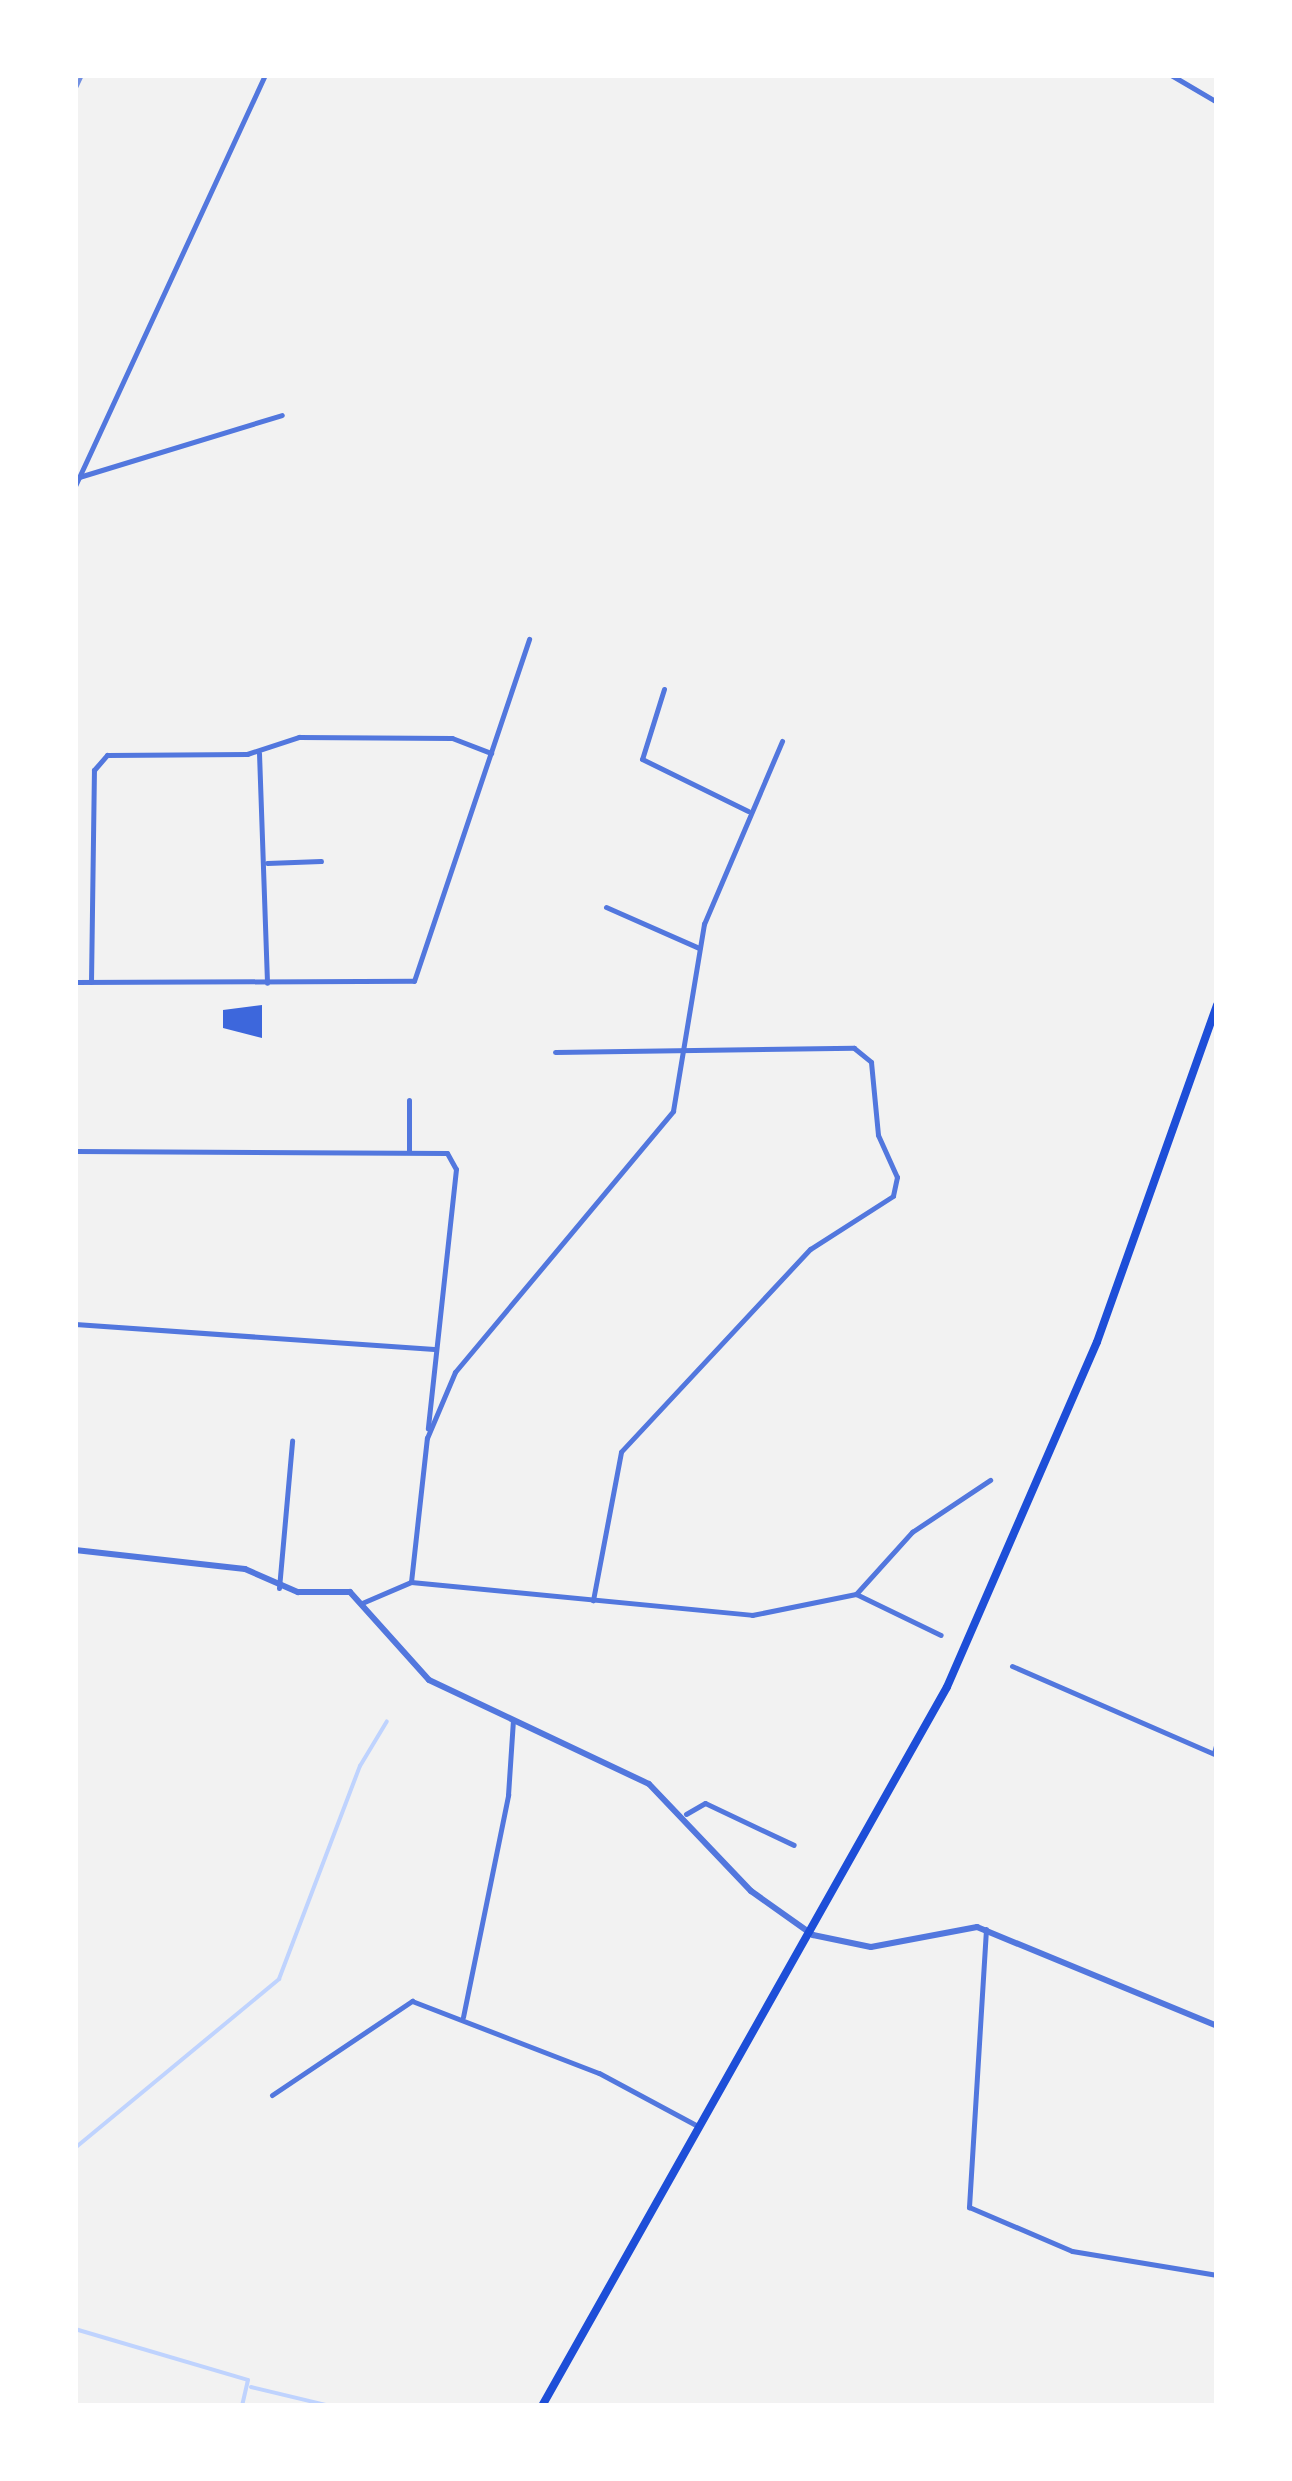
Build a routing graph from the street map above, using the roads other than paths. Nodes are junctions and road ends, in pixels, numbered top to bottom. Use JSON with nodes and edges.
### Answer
{"nodes":[{"id":1,"x":265,"y":75,"type":"edge"},
{"id":2,"x":1171,"y":75,"type":"edge"},
{"id":3,"x":1217,"y":102,"type":"edge"},
{"id":4,"x":282,"y":415,"type":"dead end"},
{"id":5,"x":79,"y":477,"type":"junction"},
{"id":6,"x":75,"y":486,"type":"edge"},
{"id":7,"x":529,"y":639,"type":"dead end"},
{"id":8,"x":664,"y":689,"type":"dead end"},
{"id":9,"x":782,"y":741,"type":"dead end"},
{"id":10,"x":491,"y":752,"type":"junction"},
{"id":11,"x":259,"y":753,"type":"junction"},
{"id":12,"x":748,"y":811,"type":"junction"},
{"id":13,"x":321,"y":861,"type":"dead end"},
{"id":14,"x":267,"y":863,"type":"junction"},
{"id":15,"x":606,"y":907,"type":"dead end"},
{"id":16,"x":699,"y":948,"type":"junction"},
{"id":17,"x":75,"y":982,"type":"edge"},
{"id":18,"x":91,"y":982,"type":"junction"},
{"id":19,"x":267,"y":983,"type":"junction"},
{"id":20,"x":1217,"y":1005,"type":"edge"},
{"id":21,"x":555,"y":1052,"type":"dead end"},
{"id":22,"x":684,"y":1055,"type":"junction"},
{"id":23,"x":409,"y":1100,"type":"dead end"},
{"id":24,"x":75,"y":1150,"type":"edge"},
{"id":25,"x":408,"y":1150,"type":"junction"},
{"id":26,"x":75,"y":1324,"type":"edge"},
{"id":27,"x":434,"y":1348,"type":"junction"},
{"id":28,"x":427,"y":1438,"type":"junction"},
{"id":29,"x":292,"y":1441,"type":"dead end"},
{"id":30,"x":990,"y":1480,"type":"dead end"},
{"id":31,"x":75,"y":1550,"type":"edge"},
{"id":32,"x":411,"y":1582,"type":"junction"},
{"id":33,"x":279,"y":1588,"type":"junction"},
{"id":34,"x":856,"y":1594,"type":"junction"},
{"id":35,"x":593,"y":1600,"type":"junction"},
{"id":36,"x":362,"y":1603,"type":"junction"},
{"id":37,"x":941,"y":1636,"type":"dead end"},
{"id":38,"x":1012,"y":1666,"type":"dead end"},
{"id":39,"x":513,"y":1720,"type":"junction"},
{"id":40,"x":1217,"y":1742,"type":"edge"},
{"id":41,"x":1216,"y":1754,"type":"edge"},
{"id":42,"x":686,"y":1814,"type":"junction"},
{"id":43,"x":794,"y":1845,"type":"dead end"},
{"id":44,"x":986,"y":1930,"type":"junction"},
{"id":45,"x":813,"y":1935,"type":"junction"},
{"id":46,"x":463,"y":2018,"type":"junction"},
{"id":47,"x":1217,"y":2026,"type":"edge"},
{"id":48,"x":272,"y":2096,"type":"dead end"},
{"id":49,"x":701,"y":2127,"type":"junction"},
{"id":50,"x":1217,"y":2275,"type":"edge"},
{"id":51,"x":542,"y":2406,"type":"edge"}],
"edges":[{"from":1,"to":5,"type":"street"},
{"from":2,"to":3,"type":"street"},
{"from":4,"to":5,"type":"street"},
{"from":5,"to":6,"type":"street"},
{"from":7,"to":10,"type":"street"},
{"from":8,"to":12,"type":"street"},
{"from":9,"to":12,"type":"street"},
{"from":10,"to":11,"type":"street"},
{"from":10,"to":19,"type":"street"},
{"from":11,"to":14,"type":"street"},
{"from":11,"to":18,"type":"street"},
{"from":12,"to":16,"type":"street"},
{"from":13,"to":14,"type":"street"},
{"from":14,"to":19,"type":"street"},
{"from":15,"to":16,"type":"street"},
{"from":16,"to":22,"type":"street"},
{"from":17,"to":18,"type":"street"},
{"from":18,"to":19,"type":"street"},
{"from":20,"to":45,"type":"main road"},
{"from":21,"to":22,"type":"street"},
{"from":22,"to":28,"type":"street"},
{"from":22,"to":35,"type":"street"},
{"from":23,"to":25,"type":"street"},
{"from":24,"to":25,"type":"street"},
{"from":25,"to":27,"type":"street"},
{"from":26,"to":27,"type":"street"},
{"from":27,"to":28,"type":"street"},
{"from":28,"to":32,"type":"street"},
{"from":29,"to":33,"type":"street"},
{"from":30,"to":34,"type":"street"},
{"from":31,"to":33,"type":"street"},
{"from":32,"to":35,"type":"street"},
{"from":32,"to":36,"type":"street"},
{"from":33,"to":36,"type":"street"},
{"from":34,"to":35,"type":"street"},
{"from":34,"to":37,"type":"street"},
{"from":36,"to":39,"type":"street"},
{"from":38,"to":41,"type":"street"},
{"from":39,"to":42,"type":"street"},
{"from":39,"to":46,"type":"street"},
{"from":40,"to":41,"type":"street"},
{"from":42,"to":43,"type":"street"},
{"from":42,"to":45,"type":"street"},
{"from":44,"to":45,"type":"street"},
{"from":44,"to":47,"type":"street"},
{"from":44,"to":50,"type":"street"},
{"from":45,"to":49,"type":"main road"},
{"from":46,"to":48,"type":"street"},
{"from":46,"to":49,"type":"street"},
{"from":49,"to":51,"type":"main road"}]}
